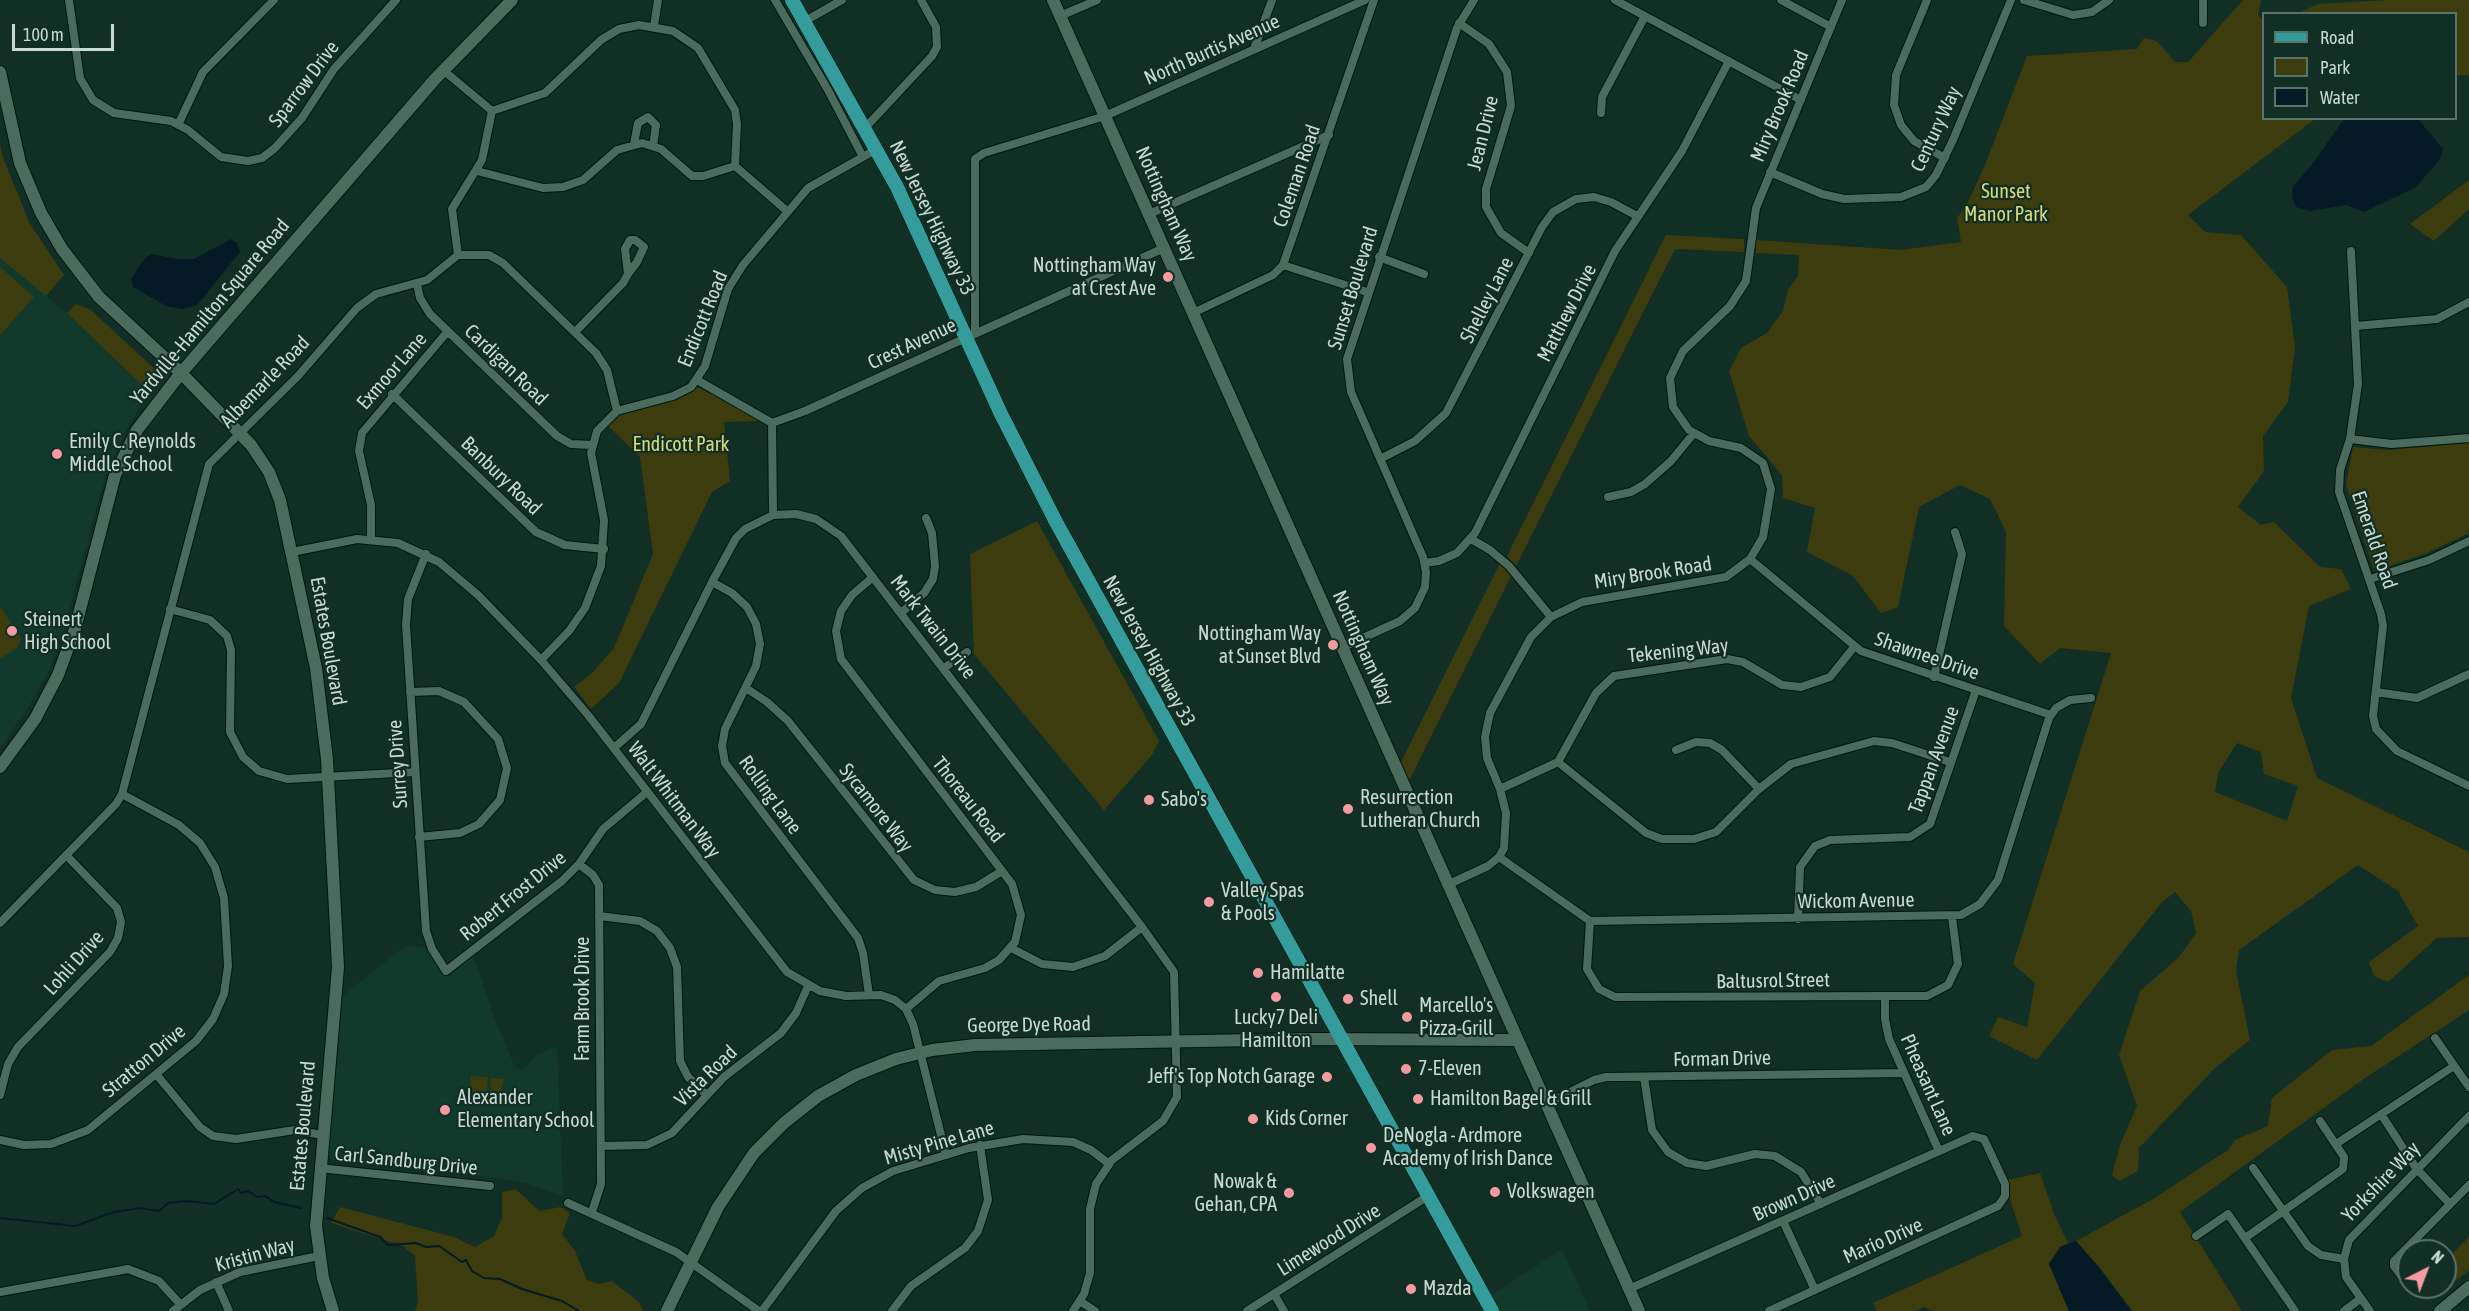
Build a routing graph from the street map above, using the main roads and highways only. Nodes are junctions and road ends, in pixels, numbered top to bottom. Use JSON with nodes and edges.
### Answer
{"nodes":[{"id":1,"x":792,"y":0,"type":"edge"},
{"id":2,"x":1492,"y":1311,"type":"edge"}],
"edges":[{"from":1,"to":2,"type":"main road","name":"New Jersey Highway 33"}]}
